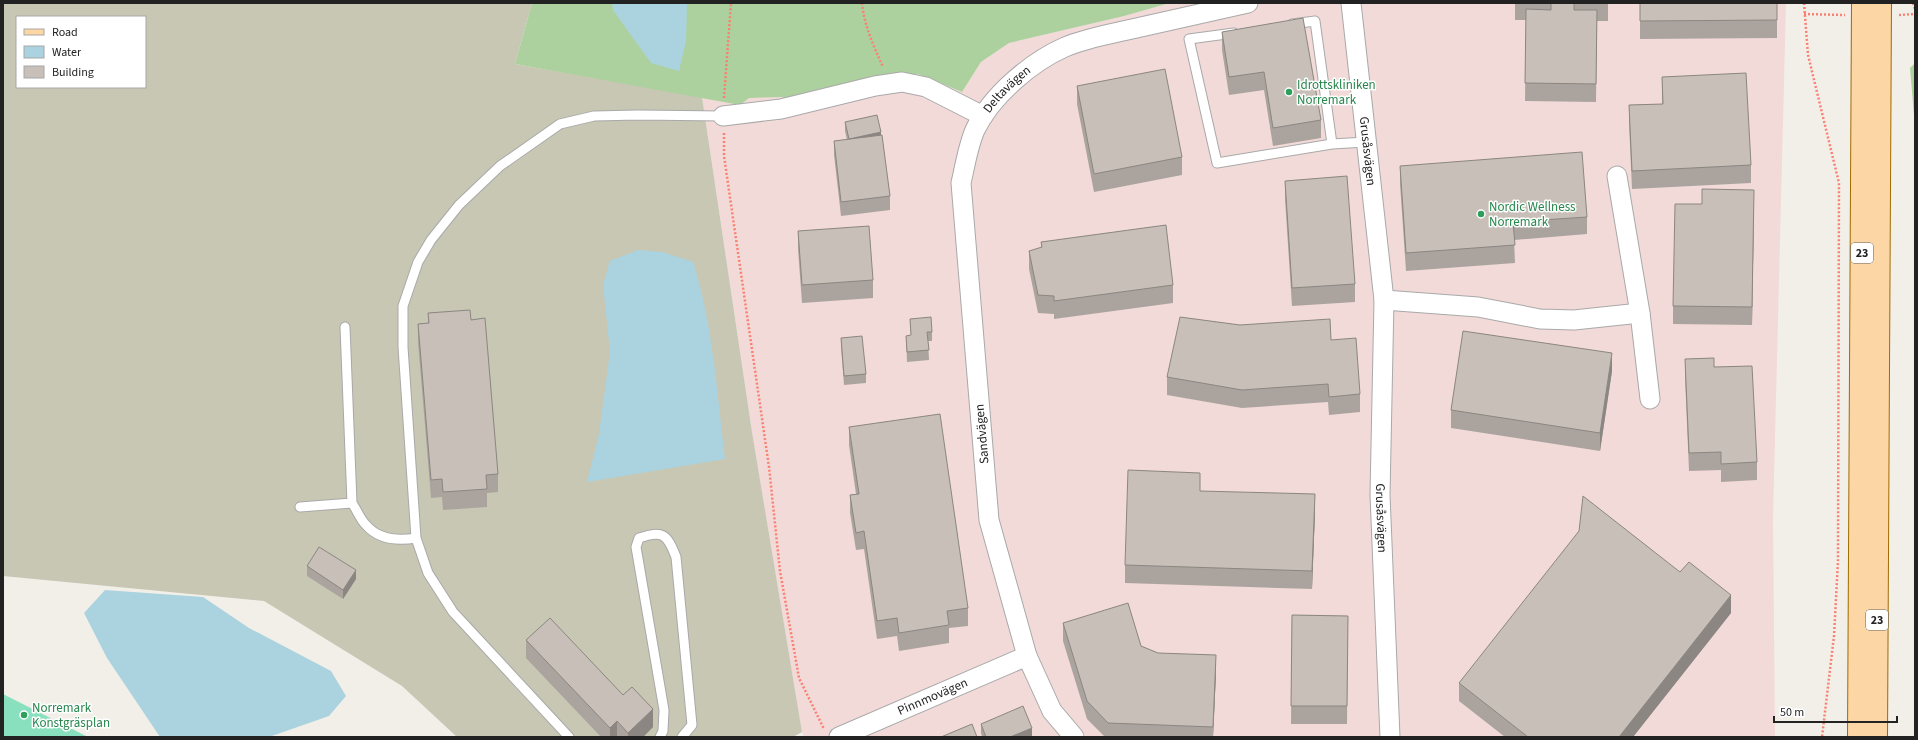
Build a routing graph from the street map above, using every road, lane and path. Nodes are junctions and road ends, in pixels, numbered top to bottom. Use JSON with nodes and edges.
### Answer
{"nodes":[{"id":1,"x":731,"y":3,"type":"edge"},
{"id":2,"x":862,"y":3,"type":"edge"},
{"id":3,"x":1248,"y":3,"type":"edge"},
{"id":4,"x":1351,"y":3,"type":"edge"},
{"id":5,"x":1804,"y":3,"type":"edge"},
{"id":6,"x":1913,"y":3,"type":"edge"},
{"id":7,"x":1855,"y":9,"type":"edge"},
{"id":8,"x":1886,"y":9,"type":"edge"},
{"id":9,"x":1915,"y":9,"type":"edge"},
{"id":10,"x":1804,"y":14,"type":"junction"},
{"id":11,"x":1915,"y":14,"type":"edge"},
{"id":12,"x":1284,"y":25,"type":"edge"},
{"id":13,"x":1247,"y":31,"type":"edge"},
{"id":14,"x":892,"y":84,"type":"junction"},
{"id":15,"x":723,"y":116,"type":"junction"},
{"id":16,"x":983,"y":116,"type":"junction"},
{"id":17,"x":1366,"y":142,"type":"junction"},
{"id":18,"x":1332,"y":144,"type":"junction"},
{"id":19,"x":1617,"y":176,"type":"dead end"},
{"id":20,"x":1384,"y":300,"type":"junction"},
{"id":21,"x":1640,"y":313,"type":"junction"},
{"id":22,"x":345,"y":327,"type":"dead end"},
{"id":23,"x":1650,"y":399,"type":"dead end"},
{"id":24,"x":352,"y":503,"type":"junction"},
{"id":25,"x":300,"y":507,"type":"dead end"},
{"id":26,"x":416,"y":538,"type":"junction"},
{"id":27,"x":1027,"y":656,"type":"junction"},
{"id":28,"x":831,"y":734,"type":"edge"},
{"id":29,"x":569,"y":737,"type":"edge"},
{"id":30,"x":660,"y":737,"type":"edge"},
{"id":31,"x":682,"y":737,"type":"edge"},
{"id":32,"x":1074,"y":737,"type":"edge"},
{"id":33,"x":1390,"y":737,"type":"edge"},
{"id":34,"x":1822,"y":737,"type":"edge"},
{"id":35,"x":1859,"y":737,"type":"edge"},
{"id":36,"x":1876,"y":737,"type":"edge"}],
"edges":[{"from":1,"to":15,"type":"path"},
{"from":2,"to":14,"type":"path"},
{"from":3,"to":16,"type":"street","name":"Deltavägen"},
{"from":4,"to":17,"type":"street","name":"Grusåsvägen"},
{"from":5,"to":10,"type":"path"},
{"from":6,"to":9,"type":"path"},
{"from":7,"to":10,"type":"path"},
{"from":7,"to":35,"type":"main road","number":"23"},
{"from":8,"to":11,"type":"path"},
{"from":8,"to":36,"type":"main road","number":"23"},
{"from":10,"to":34,"type":"path"},
{"from":12,"to":18,"type":"lane"},
{"from":13,"to":18,"type":"lane"},
{"from":14,"to":15,"type":"street","name":"Deltavägen"},
{"from":14,"to":16,"type":"street","name":"Deltavägen"},
{"from":15,"to":26,"type":"lane"},
{"from":15,"to":28,"type":"path"},
{"from":16,"to":27,"type":"street","name":"Sandvägen"},
{"from":17,"to":18,"type":"lane"},
{"from":17,"to":20,"type":"street","name":"Grusåsvägen"},
{"from":19,"to":21,"type":"street"},
{"from":20,"to":21,"type":"street"},
{"from":20,"to":33,"type":"street","name":"Grusåsvägen"},
{"from":21,"to":23,"type":"street"},
{"from":22,"to":24,"type":"lane"},
{"from":24,"to":25,"type":"lane"},
{"from":24,"to":26,"type":"lane"},
{"from":26,"to":29,"type":"lane"},
{"from":27,"to":28,"type":"street","name":"Pinnmovägen"},
{"from":27,"to":32,"type":"street","name":"Sandvägen"},
{"from":30,"to":31,"type":"lane"}]}
